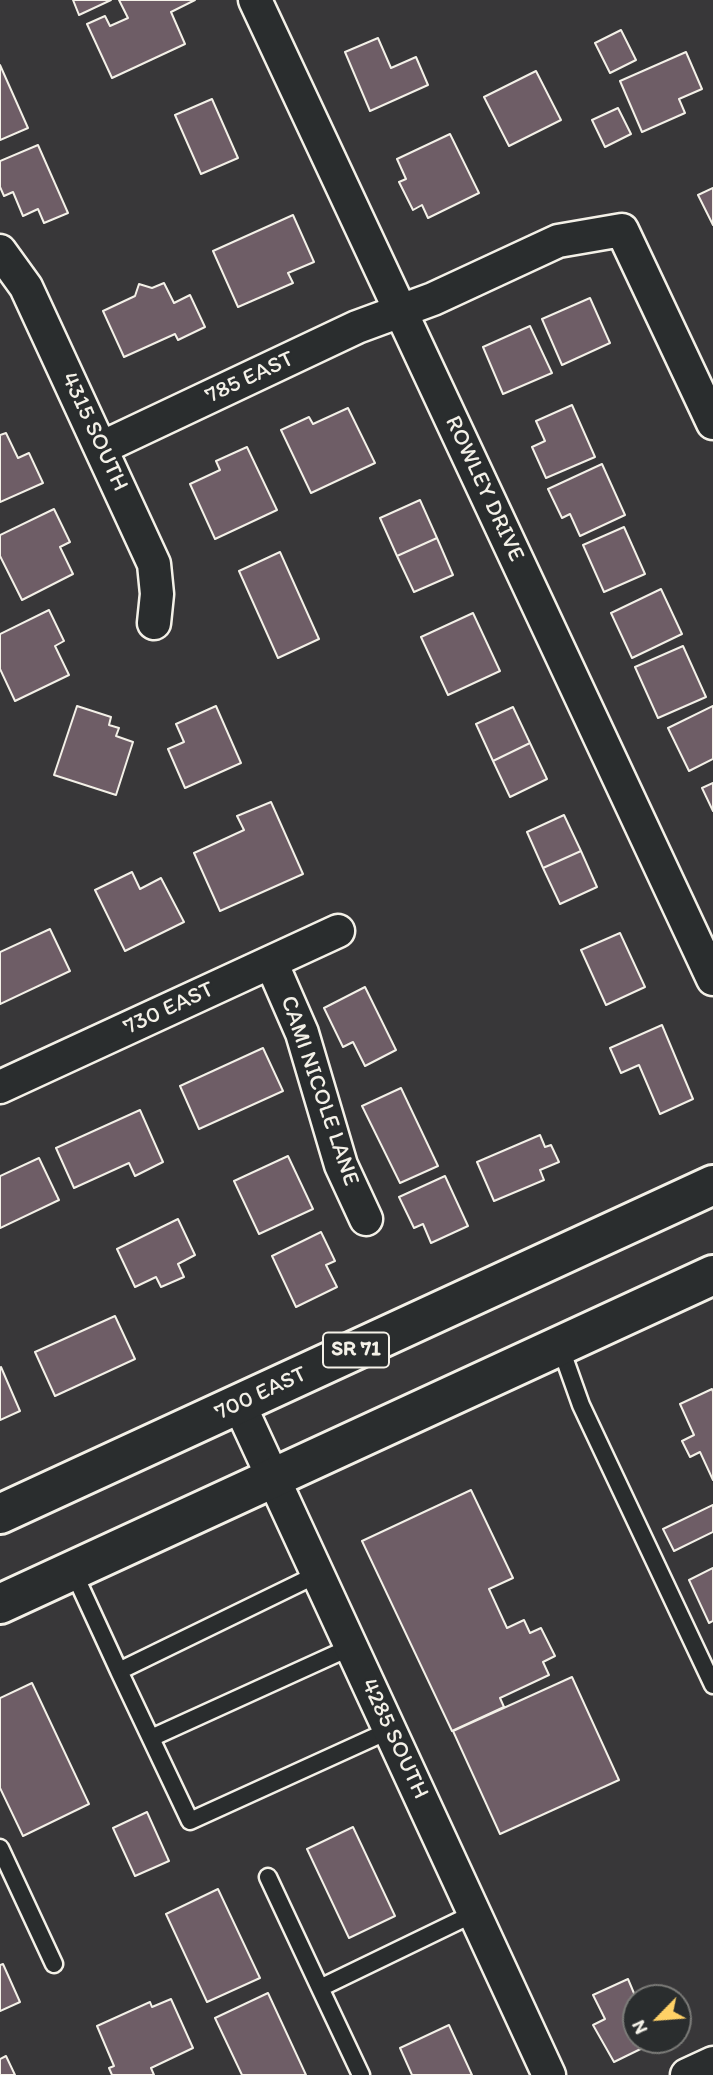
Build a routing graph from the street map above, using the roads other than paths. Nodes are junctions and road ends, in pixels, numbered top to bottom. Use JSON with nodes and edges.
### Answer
{"nodes":[{"id":1,"x":255,"y":0,"type":"edge"},
{"id":2,"x":0,"y":251,"type":"edge"},
{"id":3,"x":400,"y":311,"type":"junction"},
{"id":4,"x":713,"y":423,"type":"edge"},
{"id":5,"x":101,"y":448,"type":"junction"},
{"id":6,"x":154,"y":623,"type":"dead end"},
{"id":7,"x":338,"y":931,"type":"dead end"},
{"id":8,"x":271,"y":962,"type":"junction"},
{"id":9,"x":713,"y":979,"type":"edge"},
{"id":10,"x":0,"y":1087,"type":"edge"},
{"id":11,"x":713,"y":1185,"type":"edge"},
{"id":12,"x":366,"y":1219,"type":"dead end"},
{"id":13,"x":713,"y":1275,"type":"edge"},
{"id":14,"x":561,"y":1346,"type":"junction"},
{"id":15,"x":239,"y":1404,"type":"junction"},
{"id":16,"x":273,"y":1478,"type":"junction"},
{"id":17,"x":0,"y":1514,"type":"edge"},
{"id":18,"x":73,"y":1571,"type":"junction"},
{"id":19,"x":318,"y":1574,"type":"junction"},
{"id":20,"x":0,"y":1604,"type":"edge"},
{"id":21,"x":351,"y":1647,"type":"junction"},
{"id":22,"x":119,"y":1671,"type":"junction"},
{"id":23,"x":713,"y":1685,"type":"edge"},
{"id":24,"x":390,"y":1730,"type":"junction"},
{"id":25,"x":151,"y":1738,"type":"junction"},
{"id":26,"x":0,"y":1849,"type":"edge"},
{"id":27,"x":268,"y":1877,"type":"dead end"},
{"id":28,"x":475,"y":1913,"type":"junction"},
{"id":29,"x":54,"y":1964,"type":"dead end"},
{"id":30,"x":320,"y":1988,"type":"junction"},
{"id":31,"x":713,"y":2063,"type":"edge"},
{"id":32,"x":361,"y":2075,"type":"edge"},
{"id":33,"x":549,"y":2075,"type":"edge"},
{"id":34,"x":687,"y":2075,"type":"edge"}],
"edges":[{"from":1,"to":3,"type":"street","name":"ROWLEY DRIVE"},
{"from":2,"to":5,"type":"street","name":"4315 SOUTH"},
{"from":3,"to":4,"type":"street","name":"785 EAST"},
{"from":3,"to":5,"type":"street","name":"785 EAST"},
{"from":3,"to":9,"type":"street","name":"ROWLEY DRIVE"},
{"from":5,"to":6,"type":"street","name":"4315 SOUTH"},
{"from":7,"to":8,"type":"street","name":"730 EAST"},
{"from":8,"to":10,"type":"street","name":"730 EAST"},
{"from":8,"to":12,"type":"street","name":"CAMI NICOLE LANE"},
{"from":11,"to":15,"type":"main road","name":"700 EAST","number":"SR 71"},
{"from":13,"to":14,"type":"main road"},
{"from":14,"to":16,"type":"main road"},
{"from":14,"to":23,"type":"lane"},
{"from":15,"to":16,"type":"street","name":"4285 SOUTH"},
{"from":15,"to":17,"type":"main road","name":"700 EAST","number":"SR 71"},
{"from":16,"to":18,"type":"main road"},
{"from":16,"to":19,"type":"street","name":"4285 SOUTH"},
{"from":18,"to":20,"type":"main road"},
{"from":18,"to":22,"type":"lane"},
{"from":19,"to":21,"type":"street","name":"4285 SOUTH"},
{"from":19,"to":22,"type":"lane"},
{"from":21,"to":24,"type":"street","name":"4285 SOUTH"},
{"from":21,"to":25,"type":"lane"},
{"from":22,"to":25,"type":"lane"},
{"from":24,"to":25,"type":"lane"},
{"from":24,"to":28,"type":"street","name":"4285 SOUTH"},
{"from":26,"to":29,"type":"lane"},
{"from":27,"to":30,"type":"lane"},
{"from":28,"to":30,"type":"lane"},
{"from":28,"to":33,"type":"street","name":"4285 SOUTH"},
{"from":30,"to":32,"type":"lane"},
{"from":31,"to":34,"type":"street"}]}
